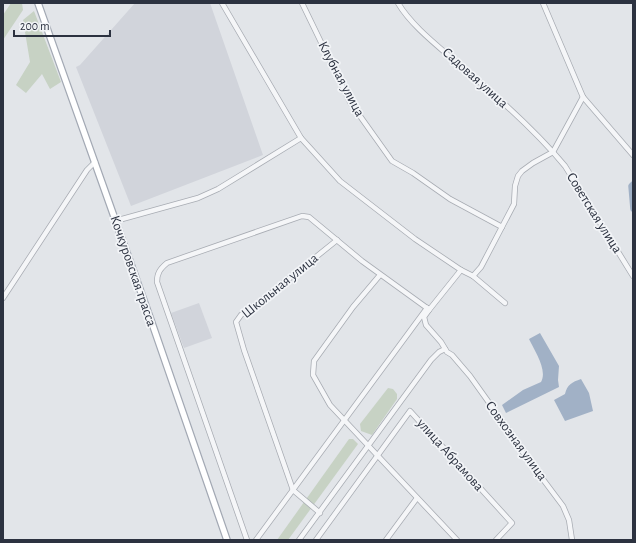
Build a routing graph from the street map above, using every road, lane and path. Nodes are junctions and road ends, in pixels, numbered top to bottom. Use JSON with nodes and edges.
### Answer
{"nodes":[{"id":1,"x":38,"y":3,"type":"edge"},
{"id":2,"x":222,"y":3,"type":"edge"},
{"id":3,"x":302,"y":3,"type":"edge"},
{"id":4,"x":398,"y":3,"type":"edge"},
{"id":5,"x":543,"y":3,"type":"edge"},
{"id":6,"x":583,"y":97,"type":"junction"},
{"id":7,"x":301,"y":138,"type":"junction"},
{"id":8,"x":553,"y":152,"type":"junction"},
{"id":9,"x":633,"y":155,"type":"edge"},
{"id":10,"x":95,"y":162,"type":"junction"},
{"id":11,"x":116,"y":220,"type":"junction"},
{"id":12,"x":502,"y":227,"type":"junction"},
{"id":13,"x":337,"y":240,"type":"junction"},
{"id":14,"x":461,"y":270,"type":"junction"},
{"id":15,"x":380,"y":275,"type":"junction"},
{"id":16,"x":473,"y":276,"type":"junction"},
{"id":17,"x":633,"y":276,"type":"edge"},
{"id":18,"x":3,"y":298,"type":"edge"},
{"id":19,"x":505,"y":302,"type":"dead end"},
{"id":20,"x":428,"y":309,"type":"junction"},
{"id":21,"x":445,"y":350,"type":"junction"},
{"id":22,"x":344,"y":420,"type":"junction"},
{"id":23,"x":369,"y":446,"type":"junction"},
{"id":24,"x":377,"y":455,"type":"junction"},
{"id":25,"x":293,"y":490,"type":"junction"},
{"id":26,"x":417,"y":498,"type":"junction"},
{"id":27,"x":320,"y":513,"type":"junction"},
{"id":28,"x":227,"y":540,"type":"edge"},
{"id":29,"x":247,"y":540,"type":"edge"},
{"id":30,"x":256,"y":540,"type":"edge"},
{"id":31,"x":299,"y":540,"type":"edge"},
{"id":32,"x":316,"y":540,"type":"edge"},
{"id":33,"x":386,"y":540,"type":"edge"},
{"id":34,"x":457,"y":540,"type":"edge"},
{"id":35,"x":496,"y":540,"type":"edge"},
{"id":36,"x":572,"y":540,"type":"edge"}],
"edges":[{"from":1,"to":10,"type":"main road","name":"Кочкуровская трасса"},
{"from":2,"to":7,"type":"street"},
{"from":3,"to":12,"type":"street","name":"Клубная улица"},
{"from":4,"to":8,"type":"street","name":"Садовая улица"},
{"from":5,"to":6,"type":"street"},
{"from":6,"to":8,"type":"street"},
{"from":6,"to":9,"type":"street"},
{"from":7,"to":11,"type":"street"},
{"from":7,"to":14,"type":"street"},
{"from":8,"to":12,"type":"street"},
{"from":8,"to":17,"type":"street","name":"Советская улица"},
{"from":10,"to":11,"type":"main road","name":"Кочкуровская трасса"},
{"from":10,"to":18,"type":"street"},
{"from":11,"to":28,"type":"main road","name":"Кочкуровская трасса"},
{"from":12,"to":16,"type":"street"},
{"from":13,"to":15,"type":"street"},
{"from":13,"to":25,"type":"street","name":"Школьная улица"},
{"from":13,"to":29,"type":"street"},
{"from":14,"to":16,"type":"street"},
{"from":14,"to":20,"type":"street"},
{"from":15,"to":20,"type":"street"},
{"from":15,"to":22,"type":"street"},
{"from":16,"to":19,"type":"street"},
{"from":20,"to":21,"type":"street","name":"Совхозная улица"},
{"from":20,"to":22,"type":"street"},
{"from":21,"to":23,"type":"street"},
{"from":21,"to":36,"type":"street","name":"Совхозная улица"},
{"from":22,"to":23,"type":"street"},
{"from":22,"to":25,"type":"street"},
{"from":23,"to":24,"type":"street"},
{"from":23,"to":27,"type":"street"},
{"from":24,"to":26,"type":"street"},
{"from":24,"to":32,"type":"street"},
{"from":24,"to":35,"type":"street","name":"улица Абрамова"},
{"from":25,"to":27,"type":"street"},
{"from":25,"to":30,"type":"street"},
{"from":26,"to":33,"type":"street"},
{"from":26,"to":34,"type":"street"},
{"from":27,"to":31,"type":"street"}]}
